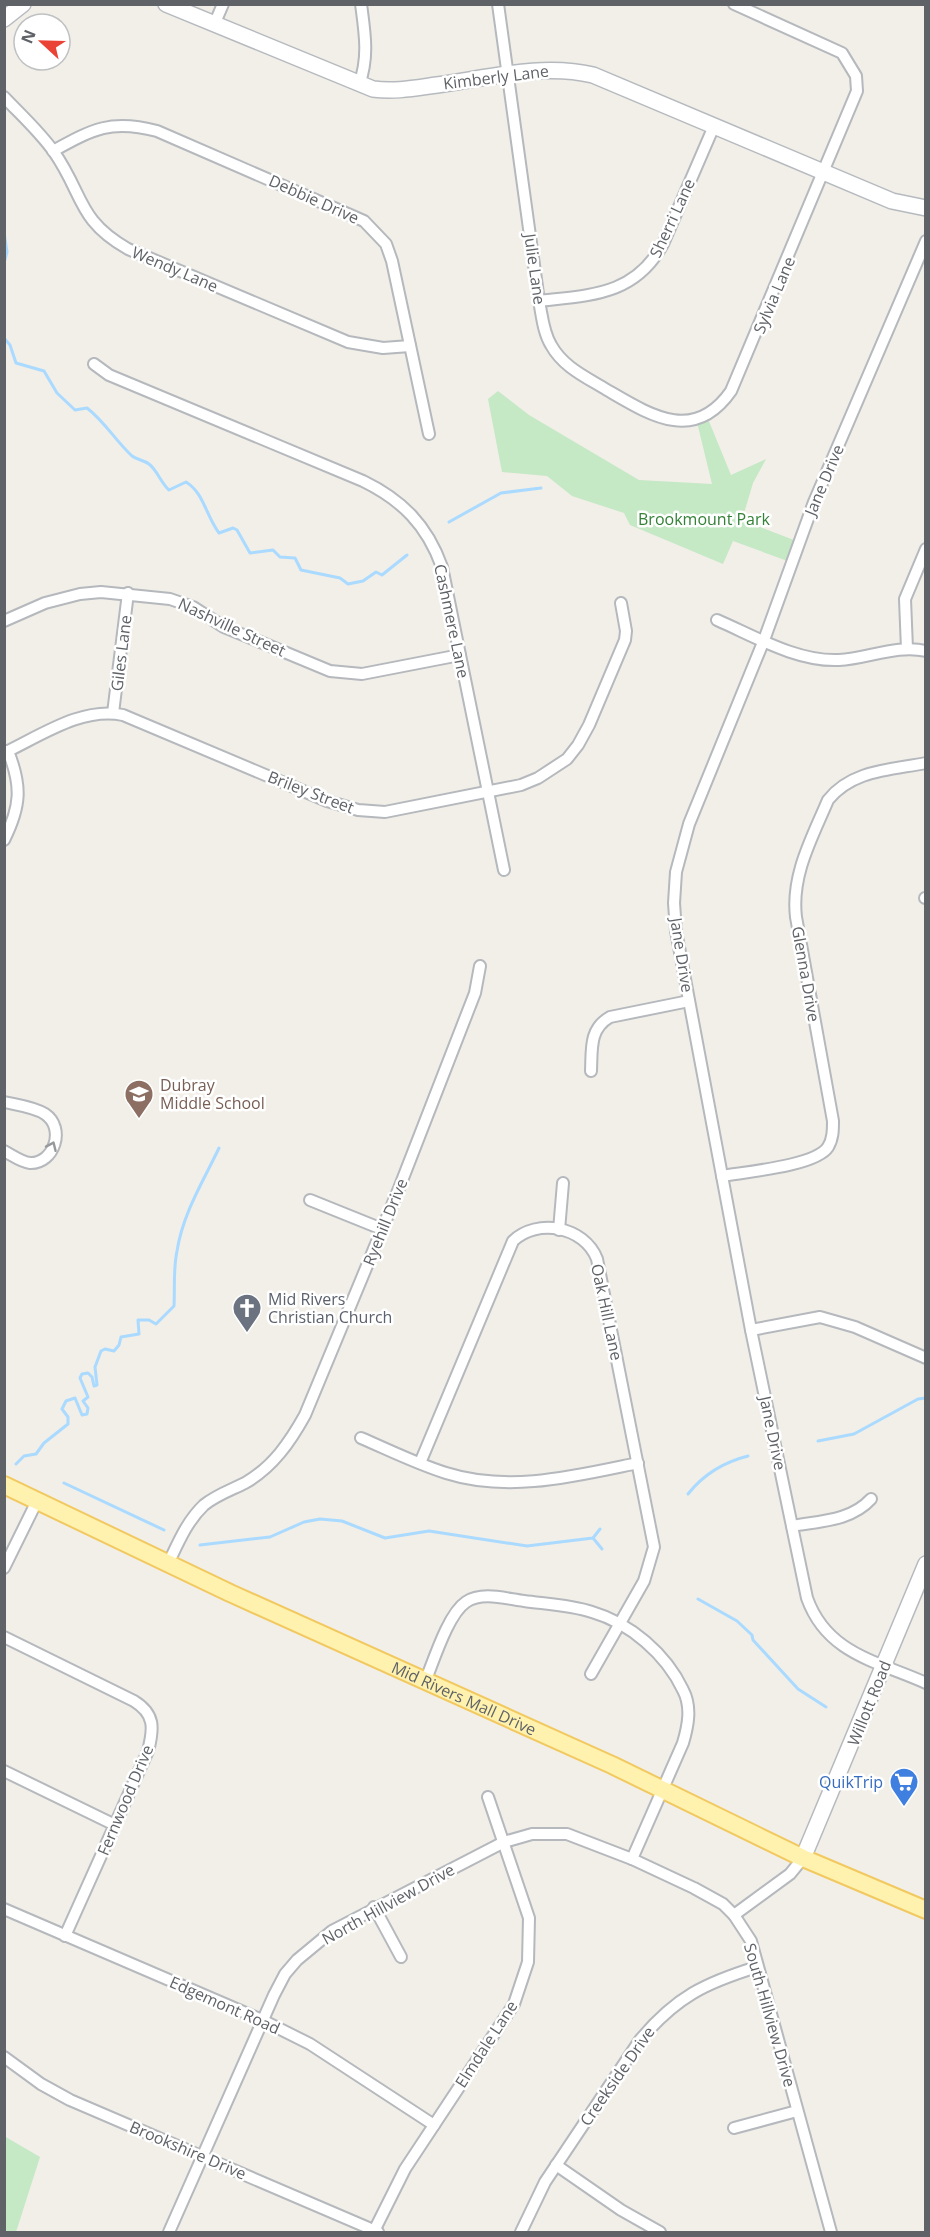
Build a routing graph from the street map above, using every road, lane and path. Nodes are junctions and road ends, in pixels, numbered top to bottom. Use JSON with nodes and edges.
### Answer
{"nodes":[{"id":1,"x":23,"y":4,"type":"edge"},
{"id":2,"x":166,"y":4,"type":"edge"},
{"id":3,"x":223,"y":4,"type":"edge"},
{"id":4,"x":361,"y":4,"type":"edge"},
{"id":5,"x":498,"y":4,"type":"edge"},
{"id":6,"x":734,"y":4,"type":"edge"},
{"id":7,"x":4,"y":20,"type":"edge"},
{"id":8,"x":214,"y":25,"type":"junction"},
{"id":9,"x":507,"y":75,"type":"junction"},
{"id":10,"x":359,"y":85,"type":"junction"},
{"id":11,"x":4,"y":97,"type":"edge"},
{"id":12,"x":714,"y":126,"type":"junction"},
{"id":13,"x":53,"y":151,"type":"junction"},
{"id":14,"x":825,"y":173,"type":"junction"},
{"id":15,"x":926,"y":208,"type":"edge"},
{"id":16,"x":926,"y":241,"type":"edge"},
{"id":17,"x":539,"y":301,"type":"junction"},
{"id":18,"x":410,"y":346,"type":"junction"},
{"id":19,"x":94,"y":364,"type":"dead end"},
{"id":20,"x":713,"y":410,"type":"joint"},
{"id":21,"x":429,"y":434,"type":"dead end"},
{"id":22,"x":926,"y":549,"type":"edge"},
{"id":23,"x":128,"y":593,"type":"junction"},
{"id":24,"x":621,"y":603,"type":"dead end"},
{"id":25,"x":717,"y":620,"type":"dead end"},
{"id":26,"x":4,"y":621,"type":"edge"},
{"id":27,"x":764,"y":640,"type":"junction"},
{"id":28,"x":907,"y":649,"type":"junction"},
{"id":29,"x":926,"y":651,"type":"edge"},
{"id":30,"x":460,"y":655,"type":"junction"},
{"id":31,"x":113,"y":713,"type":"junction"},
{"id":32,"x":6,"y":752,"type":"edge"},
{"id":33,"x":926,"y":764,"type":"edge"},
{"id":34,"x":487,"y":792,"type":"junction"},
{"id":35,"x":4,"y":840,"type":"edge"},
{"id":36,"x":504,"y":870,"type":"dead end"},
{"id":37,"x":480,"y":966,"type":"dead end"},
{"id":38,"x":689,"y":1001,"type":"junction"},
{"id":39,"x":591,"y":1071,"type":"dead end"},
{"id":40,"x":4,"y":1102,"type":"edge"},
{"id":41,"x":4,"y":1151,"type":"edge"},
{"id":42,"x":722,"y":1176,"type":"junction"},
{"id":43,"x":563,"y":1183,"type":"dead end"},
{"id":44,"x":310,"y":1200,"type":"dead end"},
{"id":45,"x":382,"y":1228,"type":"junction"},
{"id":46,"x":559,"y":1230,"type":"junction"},
{"id":47,"x":751,"y":1330,"type":"junction"},
{"id":48,"x":926,"y":1358,"type":"edge"},
{"id":49,"x":360,"y":1438,"type":"dead end"},
{"id":50,"x":420,"y":1463,"type":"junction"},
{"id":51,"x":638,"y":1463,"type":"junction"},
{"id":52,"x":4,"y":1485,"type":"edge"},
{"id":53,"x":871,"y":1499,"type":"dead end"},
{"id":54,"x":37,"y":1501,"type":"junction"},
{"id":55,"x":792,"y":1526,"type":"junction"},
{"id":56,"x":168,"y":1564,"type":"junction"},
{"id":57,"x":926,"y":1564,"type":"edge"},
{"id":58,"x":4,"y":1568,"type":"edge"},
{"id":59,"x":619,"y":1624,"type":"junction"},
{"id":60,"x":4,"y":1637,"type":"edge"},
{"id":61,"x":885,"y":1666,"type":"junction"},
{"id":62,"x":591,"y":1674,"type":"dead end"},
{"id":63,"x":425,"y":1682,"type":"junction"},
{"id":64,"x":926,"y":1683,"type":"edge"},
{"id":65,"x":4,"y":1771,"type":"edge"},
{"id":66,"x":663,"y":1789,"type":"junction"},
{"id":67,"x":488,"y":1797,"type":"dead end"},
{"id":68,"x":115,"y":1825,"type":"junction"},
{"id":69,"x":504,"y":1842,"type":"junction"},
{"id":70,"x":803,"y":1858,"type":"junction"},
{"id":71,"x":632,"y":1859,"type":"junction"},
{"id":72,"x":374,"y":1907,"type":"junction"},
{"id":73,"x":4,"y":1909,"type":"edge"},
{"id":74,"x":926,"y":1910,"type":"edge"},
{"id":75,"x":734,"y":1915,"type":"junction"},
{"id":76,"x":65,"y":1936,"type":"junction"},
{"id":77,"x":401,"y":1957,"type":"dead end"},
{"id":78,"x":758,"y":1967,"type":"junction"},
{"id":79,"x":262,"y":2020,"type":"junction"},
{"id":80,"x":4,"y":2057,"type":"edge"},
{"id":81,"x":797,"y":2111,"type":"junction"},
{"id":82,"x":434,"y":2125,"type":"junction"},
{"id":83,"x":734,"y":2128,"type":"dead end"},
{"id":84,"x":204,"y":2157,"type":"junction"},
{"id":85,"x":556,"y":2165,"type":"junction"},
{"id":86,"x":169,"y":2232,"type":"edge"},
{"id":87,"x":376,"y":2232,"type":"edge"},
{"id":88,"x":521,"y":2232,"type":"edge"},
{"id":89,"x":660,"y":2232,"type":"edge"},
{"id":90,"x":828,"y":2232,"type":"edge"}],
"edges":[{"from":1,"to":7,"type":"street"},
{"from":2,"to":8,"type":"street","name":"Kimberly Lane"},
{"from":3,"to":8,"type":"street"},
{"from":4,"to":10,"type":"street"},
{"from":5,"to":9,"type":"street","name":"Julie Lane"},
{"from":6,"to":14,"type":"street","name":"Sylvia Lane"},
{"from":8,"to":10,"type":"street","name":"Kimberly Lane"},
{"from":9,"to":10,"type":"street","name":"Kimberly Lane"},
{"from":9,"to":12,"type":"street","name":"Kimberly Lane"},
{"from":9,"to":17,"type":"street","name":"Julie Lane"},
{"from":11,"to":13,"type":"street","name":"Wendy Lane"},
{"from":12,"to":14,"type":"street","name":"Kimberly Lane"},
{"from":12,"to":17,"type":"street","name":"Sherri Lane"},
{"from":13,"to":18,"type":"street","name":"Wendy Lane"},
{"from":13,"to":18,"type":"street","name":"Debbie Drive"},
{"from":14,"to":15,"type":"street","name":"Kimberly Lane"},
{"from":14,"to":20,"type":"street","name":"Sylvia Lane"},
{"from":16,"to":27,"type":"street","name":"Jane Drive"},
{"from":17,"to":20,"type":"street","name":"Julie Lane"},
{"from":18,"to":21,"type":"street","name":"Debbie Drive"},
{"from":19,"to":30,"type":"street","name":"Cashmere Lane"},
{"from":22,"to":28,"type":"street"},
{"from":23,"to":26,"type":"street","name":"Nashville Street"},
{"from":23,"to":30,"type":"street","name":"Nashville Street"},
{"from":23,"to":31,"type":"street","name":"Giles Lane"},
{"from":24,"to":34,"type":"street","name":"Briley Street"},
{"from":25,"to":27,"type":"street"},
{"from":27,"to":28,"type":"street"},
{"from":27,"to":38,"type":"street","name":"Jane Drive"},
{"from":28,"to":29,"type":"street"},
{"from":30,"to":34,"type":"street","name":"Cashmere Lane"},
{"from":31,"to":32,"type":"street","name":"Briley Street"},
{"from":31,"to":34,"type":"street","name":"Briley Street"},
{"from":32,"to":35,"type":"street"},
{"from":33,"to":42,"type":"street","name":"Glenna Drive"},
{"from":34,"to":36,"type":"street","name":"Cashmere Lane"},
{"from":37,"to":45,"type":"street","name":"Ryehill Drive"},
{"from":38,"to":39,"type":"street"},
{"from":38,"to":42,"type":"street","name":"Jane Drive"},
{"from":41,"to":40,"type":"street","one_way":true},
{"from":42,"to":47,"type":"street","name":"Jane Drive"},
{"from":43,"to":46,"type":"street"},
{"from":44,"to":45,"type":"street"},
{"from":45,"to":56,"type":"street","name":"Ryehill Drive"},
{"from":46,"to":50,"type":"street","name":"Oak Hill Lane"},
{"from":46,"to":51,"type":"street","name":"Oak Hill Lane"},
{"from":47,"to":48,"type":"street"},
{"from":47,"to":55,"type":"street","name":"Jane Drive"},
{"from":49,"to":50,"type":"street"},
{"from":50,"to":51,"type":"street"},
{"from":51,"to":59,"type":"street","name":"Oak Hill Lane"},
{"from":52,"to":54,"type":"main road","name":"Mid Rivers Mall Drive"},
{"from":53,"to":55,"type":"street"},
{"from":54,"to":56,"type":"main road","name":"Mid Rivers Mall Drive"},
{"from":54,"to":58,"type":"street"},
{"from":55,"to":61,"type":"street","name":"Jane Drive"},
{"from":56,"to":63,"type":"main road","name":"Mid Rivers Mall Drive"},
{"from":57,"to":61,"type":"street","name":"Willott Road"},
{"from":59,"to":62,"type":"street","name":"Oak Hill Lane"},
{"from":59,"to":63,"type":"street"},
{"from":59,"to":66,"type":"street"},
{"from":60,"to":68,"type":"street","name":"Fernwood Drive"},
{"from":61,"to":64,"type":"street","name":"Jane Drive"},
{"from":61,"to":70,"type":"street","name":"Willott Road"},
{"from":63,"to":66,"type":"main road","name":"Mid Rivers Mall Drive"},
{"from":65,"to":68,"type":"street"},
{"from":66,"to":70,"type":"main road","name":"Mid Rivers Mall Drive"},
{"from":66,"to":71,"type":"street"},
{"from":67,"to":69,"type":"street","name":"Elmdale Lane"},
{"from":68,"to":76,"type":"street","name":"Fernwood Drive"},
{"from":69,"to":71,"type":"street","name":"North Hillview Drive"},
{"from":69,"to":72,"type":"street","name":"North Hillview Drive"},
{"from":69,"to":82,"type":"street","name":"Elmdale Lane"},
{"from":70,"to":74,"type":"main road","name":"Mid Rivers Mall Drive"},
{"from":70,"to":75,"type":"street","name":"Willott Road"},
{"from":71,"to":75,"type":"street","name":"South Hillview Drive"},
{"from":72,"to":77,"type":"street"},
{"from":72,"to":79,"type":"street","name":"North Hillview Drive"},
{"from":73,"to":76,"type":"street","name":"Edgemont Road"},
{"from":75,"to":78,"type":"street","name":"South Hillview Drive"},
{"from":76,"to":79,"type":"street","name":"Edgemont Road"},
{"from":78,"to":81,"type":"street","name":"South Hillview Drive"},
{"from":78,"to":85,"type":"street","name":"Creekside Drive"},
{"from":79,"to":82,"type":"street","name":"Edgemont Road"},
{"from":79,"to":84,"type":"street","name":"North Hillview Drive"},
{"from":80,"to":84,"type":"street","name":"Brookshire Drive"},
{"from":81,"to":83,"type":"street"},
{"from":81,"to":90,"type":"street","name":"South Hillview Drive"},
{"from":82,"to":87,"type":"street","name":"Elmdale Lane"},
{"from":84,"to":86,"type":"street","name":"North Hillview Drive"},
{"from":84,"to":87,"type":"street","name":"Brookshire Drive"},
{"from":85,"to":88,"type":"street","name":"Creekside Drive"},
{"from":85,"to":89,"type":"street"}]}
